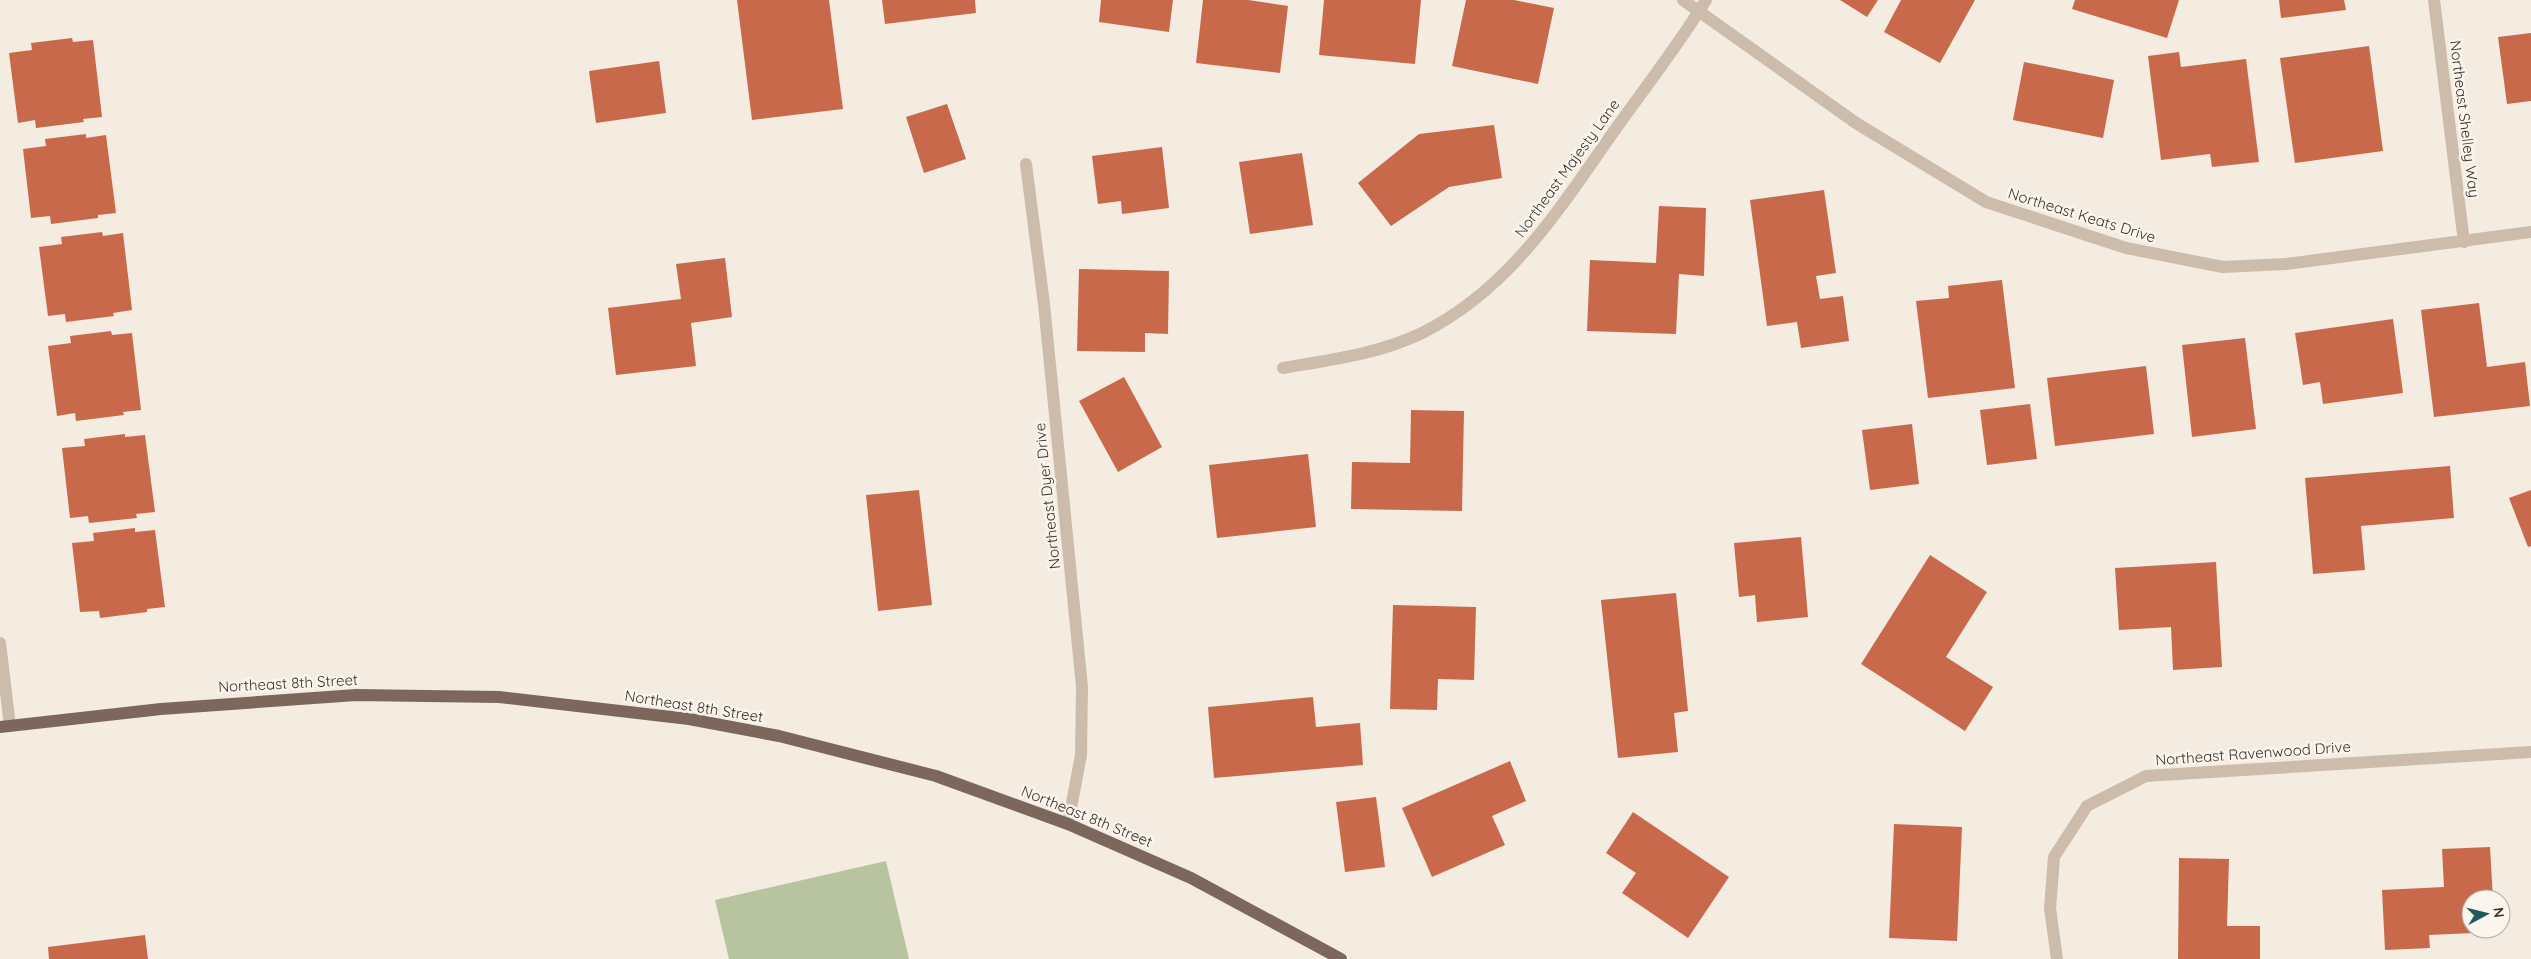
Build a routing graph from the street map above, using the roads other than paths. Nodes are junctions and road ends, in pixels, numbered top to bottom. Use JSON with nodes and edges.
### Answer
{"nodes":[{"id":1,"x":1682,"y":0,"type":"edge"},
{"id":2,"x":2434,"y":0,"type":"edge"},
{"id":3,"x":1703,"y":6,"type":"edge"},
{"id":4,"x":1026,"y":164,"type":"dead end"},
{"id":5,"x":2531,"y":232,"type":"edge"},
{"id":6,"x":2464,"y":242,"type":"junction"},
{"id":7,"x":1283,"y":368,"type":"dead end"},
{"id":8,"x":0,"y":642,"type":"edge"},
{"id":9,"x":5,"y":727,"type":"edge"},
{"id":10,"x":2531,"y":752,"type":"edge"},
{"id":11,"x":1068,"y":824,"type":"junction"},
{"id":12,"x":1341,"y":959,"type":"edge"},
{"id":13,"x":2057,"y":959,"type":"edge"}],
"edges":[{"from":1,"to":3,"type":"street","name":"Northeast Keats Drive"},
{"from":2,"to":6,"type":"street","name":"Northeast Shelley Way"},
{"from":3,"to":6,"type":"street","name":"Northeast Keats Drive"},
{"from":3,"to":7,"type":"street","name":"Northeast Majesty Lane"},
{"from":4,"to":11,"type":"street","name":"Northeast Dyer Drive"},
{"from":5,"to":6,"type":"street","name":"Northeast Keats Drive"},
{"from":8,"to":9,"type":"street"},
{"from":9,"to":11,"type":"main road","name":"Northeast 8th Street"},
{"from":10,"to":13,"type":"street","name":"Northeast Ravenwood Drive"},
{"from":11,"to":12,"type":"main road","name":"Northeast 8th Street"}]}
